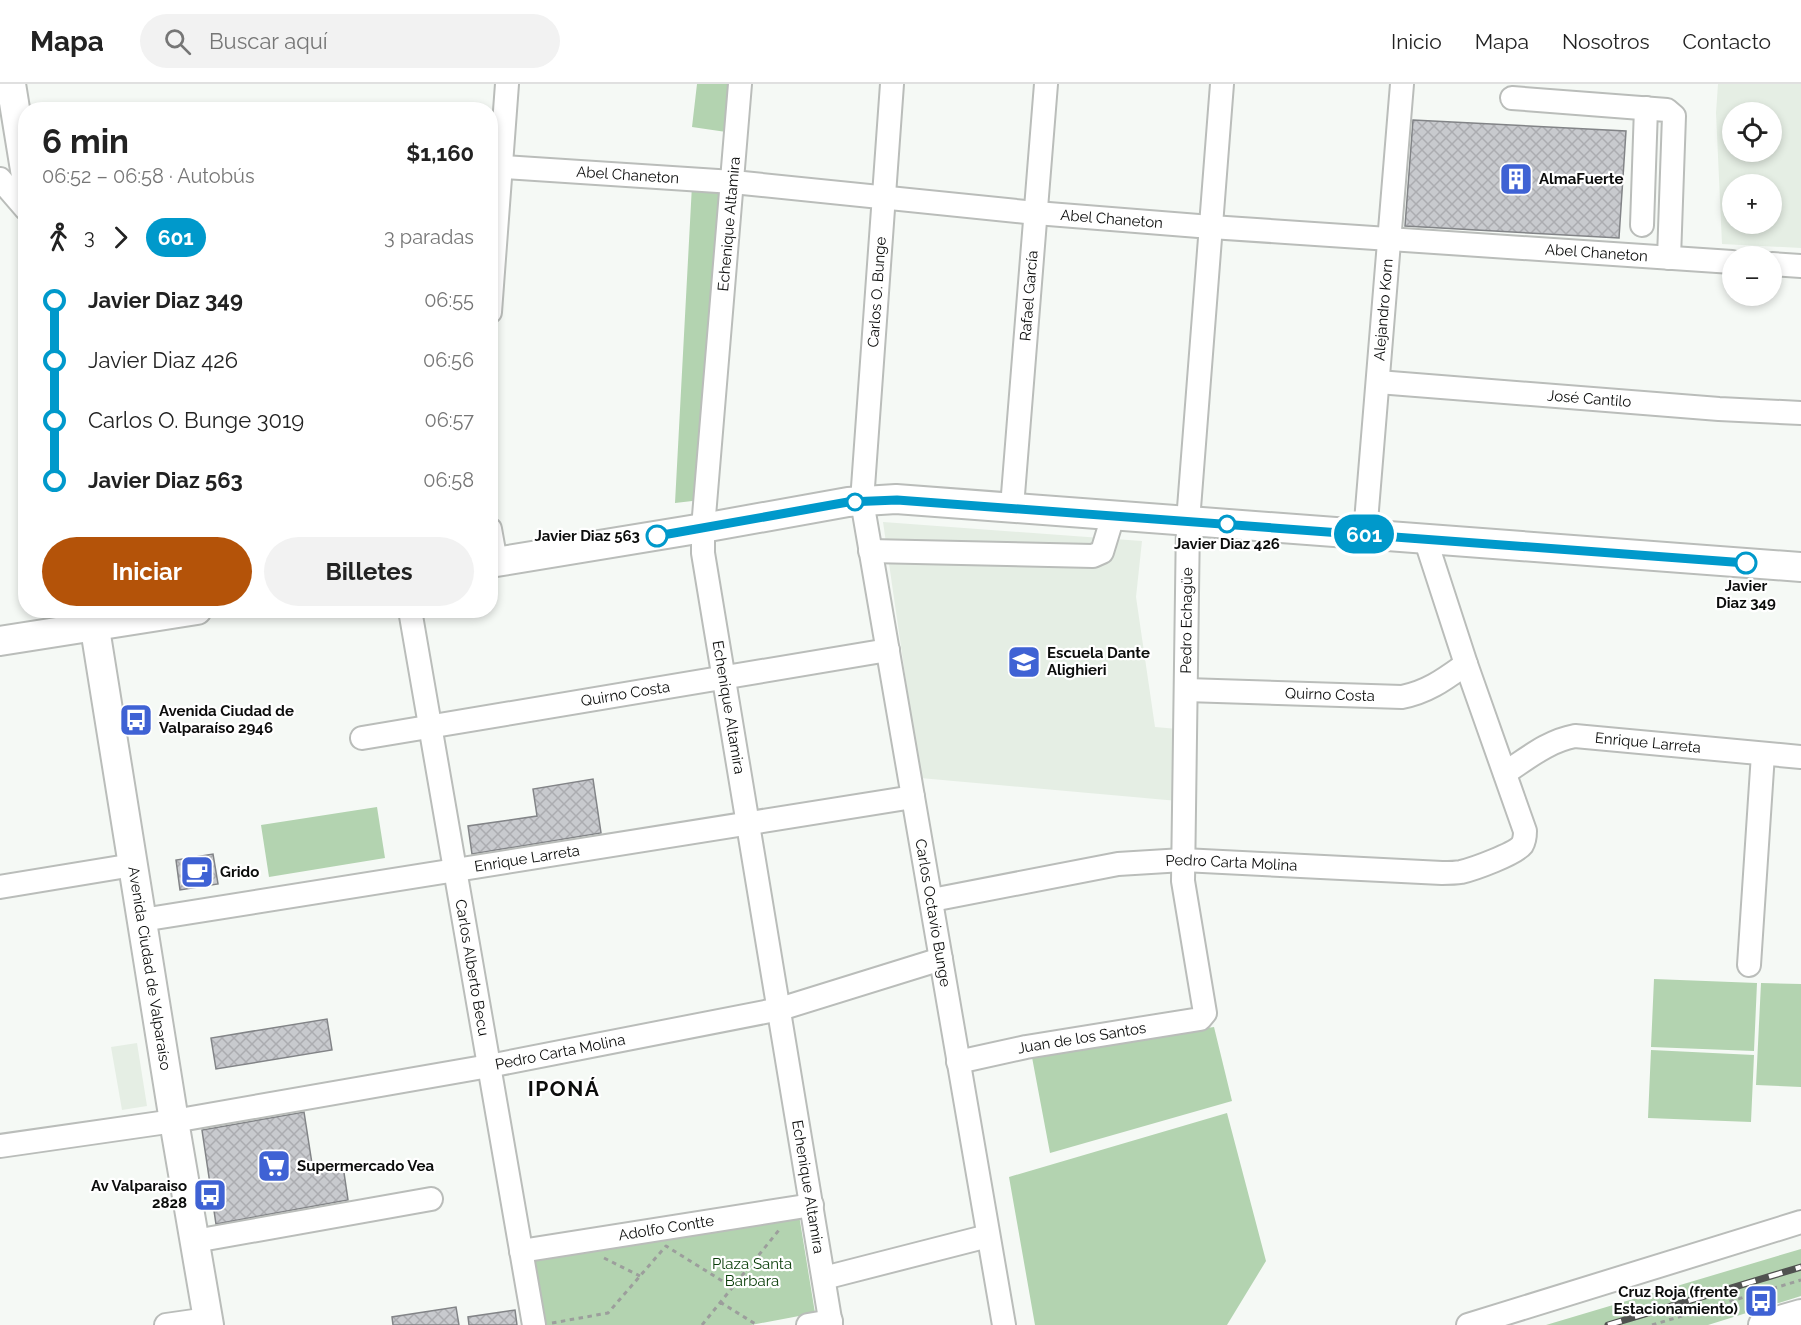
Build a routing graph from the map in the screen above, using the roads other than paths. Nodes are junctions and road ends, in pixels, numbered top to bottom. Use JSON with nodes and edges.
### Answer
{"nodes":[{"id":1,"x":11,"y":84,"type":"edge"},
{"id":2,"x":507,"y":84,"type":"edge"},
{"id":3,"x":740,"y":84,"type":"edge"},
{"id":4,"x":891,"y":84,"type":"edge"},
{"id":5,"x":1046,"y":84,"type":"edge"},
{"id":6,"x":1222,"y":84,"type":"edge"},
{"id":7,"x":1402,"y":84,"type":"edge"},
{"id":8,"x":1512,"y":98,"type":"dead end"},
{"id":9,"x":1646,"y":108,"type":"junction"},
{"id":10,"x":18,"y":127,"type":"edge"},
{"id":11,"x":498,"y":146,"type":"edge"},
{"id":12,"x":498,"y":166,"type":"edge"},
{"id":13,"x":0,"y":179,"type":"edge"},
{"id":14,"x":733,"y":182,"type":"junction"},
{"id":15,"x":883,"y":198,"type":"junction"},
{"id":16,"x":18,"y":200,"type":"edge"},
{"id":17,"x":1036,"y":213,"type":"junction"},
{"id":18,"x":1641,"y":225,"type":"dead end"},
{"id":19,"x":1211,"y":227,"type":"junction"},
{"id":20,"x":1389,"y":239,"type":"junction"},
{"id":21,"x":1669,"y":258,"type":"junction"},
{"id":22,"x":1722,"y":261,"type":"edge"},
{"id":23,"x":1782,"y":265,"type":"edge"},
{"id":24,"x":1801,"y":266,"type":"edge"},
{"id":25,"x":1378,"y":382,"type":"junction"},
{"id":26,"x":1801,"y":413,"type":"edge"},
{"id":27,"x":862,"y":501,"type":"junction"},
{"id":28,"x":1012,"y":507,"type":"junction"},
{"id":29,"x":1113,"y":516,"type":"junction"},
{"id":30,"x":1188,"y":521,"type":"junction"},
{"id":31,"x":703,"y":528,"type":"junction"},
{"id":32,"x":1365,"y":534,"type":"junction"},
{"id":33,"x":1425,"y":538,"type":"junction"},
{"id":34,"x":870,"y":551,"type":"junction"},
{"id":35,"x":498,"y":561,"type":"edge"},
{"id":36,"x":1801,"y":567,"type":"edge"},
{"id":37,"x":411,"y":618,"type":"edge"},
{"id":38,"x":94,"y":619,"type":"edge"},
{"id":39,"x":0,"y":641,"type":"edge"},
{"id":40,"x":888,"y":650,"type":"junction"},
{"id":41,"x":1466,"y":664,"type":"junction"},
{"id":42,"x":724,"y":678,"type":"junction"},
{"id":43,"x":1185,"y":690,"type":"junction"},
{"id":44,"x":430,"y":727,"type":"junction"},
{"id":45,"x":362,"y":738,"type":"dead end"},
{"id":46,"x":1763,"y":754,"type":"junction"},
{"id":47,"x":1801,"y":757,"type":"edge"},
{"id":48,"x":1505,"y":773,"type":"junction"},
{"id":49,"x":913,"y":797,"type":"junction"},
{"id":50,"x":747,"y":824,"type":"junction"},
{"id":51,"x":1183,"y":860,"type":"junction"},
{"id":52,"x":133,"y":865,"type":"junction"},
{"id":53,"x":455,"y":870,"type":"junction"},
{"id":54,"x":0,"y":887,"type":"edge"},
{"id":55,"x":932,"y":900,"type":"junction"},
{"id":56,"x":142,"y":920,"type":"junction"},
{"id":57,"x":941,"y":959,"type":"junction"},
{"id":58,"x":1749,"y":965,"type":"dead end"},
{"id":59,"x":780,"y":1009,"type":"junction"},
{"id":60,"x":1204,"y":1013,"type":"joint"},
{"id":61,"x":958,"y":1062,"type":"junction"},
{"id":62,"x":489,"y":1066,"type":"junction"},
{"id":63,"x":174,"y":1121,"type":"junction"},
{"id":64,"x":0,"y":1146,"type":"edge"},
{"id":65,"x":430,"y":1199,"type":"dead end"},
{"id":66,"x":805,"y":1206,"type":"junction"},
{"id":67,"x":1801,"y":1222,"type":"edge"},
{"id":68,"x":988,"y":1236,"type":"junction"},
{"id":69,"x":195,"y":1241,"type":"junction"},
{"id":70,"x":521,"y":1251,"type":"junction"},
{"id":71,"x":824,"y":1278,"type":"junction"},
{"id":72,"x":1801,"y":1314,"type":"edge"},
{"id":73,"x":208,"y":1322,"type":"edge"},
{"id":74,"x":831,"y":1323,"type":"edge"},
{"id":75,"x":543,"y":1324,"type":"edge"},
{"id":76,"x":166,"y":1325,"type":"edge"},
{"id":77,"x":808,"y":1325,"type":"edge"},
{"id":78,"x":1004,"y":1325,"type":"edge"},
{"id":79,"x":1468,"y":1325,"type":"edge"},
{"id":80,"x":1764,"y":1325,"type":"edge"}],
"edges":[{"from":1,"to":10,"type":"main road"},
{"from":2,"to":11,"type":"street"},
{"from":3,"to":14,"type":"street","name":"Echenique Altamira"},
{"from":4,"to":15,"type":"street","name":"Carlos O. Bunge"},
{"from":5,"to":17,"type":"street","name":"Rafael García"},
{"from":6,"to":19,"type":"street","name":"Pedro Echagüe"},
{"from":7,"to":20,"type":"street","name":"Alejandro Korn"},
{"from":8,"to":9,"type":"street"},
{"from":9,"to":18,"type":"street"},
{"from":9,"to":21,"type":"street"},
{"from":12,"to":14,"type":"street","name":"Abel Chaneton"},
{"from":13,"to":16,"type":"street"},
{"from":14,"to":15,"type":"street","name":"Abel Chaneton"},
{"from":14,"to":31,"type":"street","name":"Echenique Altamira"},
{"from":15,"to":17,"type":"street","name":"Abel Chaneton"},
{"from":15,"to":27,"type":"street","name":"Carlos O. Bunge"},
{"from":17,"to":19,"type":"street","name":"Abel Chaneton"},
{"from":17,"to":28,"type":"street","name":"Rafael García"},
{"from":19,"to":20,"type":"street","name":"Abel Chaneton"},
{"from":19,"to":30,"type":"street","name":"Pedro Echagüe"},
{"from":20,"to":21,"type":"street","name":"Abel Chaneton"},
{"from":20,"to":25,"type":"street","name":"Alejandro Korn"},
{"from":21,"to":22,"type":"street","name":"Abel Chaneton"},
{"from":23,"to":24,"type":"street"},
{"from":25,"to":26,"type":"street","name":"José Cantilo"},
{"from":25,"to":32,"type":"street","name":"Alejandro Korn"},
{"from":27,"to":28,"type":"main road"},
{"from":27,"to":31,"type":"main road"},
{"from":27,"to":34,"type":"street","name":"Carlos Octavio Bunge"},
{"from":28,"to":29,"type":"main road"},
{"from":29,"to":30,"type":"main road"},
{"from":29,"to":34,"type":"street"},
{"from":30,"to":32,"type":"main road"},
{"from":30,"to":43,"type":"street","name":"Pedro Echagüe"},
{"from":31,"to":35,"type":"main road"},
{"from":31,"to":42,"type":"street","name":"Echenique Altamira"},
{"from":32,"to":33,"type":"main road"},
{"from":33,"to":36,"type":"main road"},
{"from":33,"to":41,"type":"street"},
{"from":34,"to":40,"type":"street","name":"Carlos Octavio Bunge"},
{"from":37,"to":44,"type":"street","name":"Carlos Alberto Becu"},
{"from":38,"to":39,"type":"main road"},
{"from":38,"to":52,"type":"main road","name":"Avenida Ciudad de Valparaíso"},
{"from":40,"to":42,"type":"street","name":"Quirno Costa"},
{"from":40,"to":49,"type":"street","name":"Carlos Octavio Bunge"},
{"from":41,"to":43,"type":"street","name":"Quirno Costa"},
{"from":41,"to":48,"type":"street"},
{"from":42,"to":44,"type":"street","name":"Quirno Costa"},
{"from":42,"to":50,"type":"street","name":"Echenique Altamira"},
{"from":43,"to":51,"type":"street","name":"Pedro Echagüe"},
{"from":44,"to":45,"type":"street","name":"Quirno Costa"},
{"from":44,"to":53,"type":"street","name":"Carlos Alberto Becu"},
{"from":46,"to":47,"type":"street","name":"Enrique Larreta"},
{"from":46,"to":48,"type":"street","name":"Enrique Larreta"},
{"from":46,"to":58,"type":"street"},
{"from":48,"to":51,"type":"street","name":"Pedro Carta Molina"},
{"from":49,"to":50,"type":"street","name":"Enrique Larreta"},
{"from":49,"to":55,"type":"street","name":"Carlos Octavio Bunge"},
{"from":50,"to":53,"type":"street","name":"Enrique Larreta"},
{"from":50,"to":59,"type":"street","name":"Echenique Altamira"},
{"from":51,"to":55,"type":"street","name":"Pedro Carta Molina"},
{"from":51,"to":60,"type":"street","name":"Pedro Echagüe"},
{"from":52,"to":54,"type":"street"},
{"from":52,"to":56,"type":"main road","name":"Avenida Ciudad de Valparaíso"},
{"from":53,"to":56,"type":"street","name":"Enrique Larreta"},
{"from":53,"to":62,"type":"street","name":"Carlos Alberto Becu"},
{"from":55,"to":57,"type":"street","name":"Carlos Octavio Bunge"},
{"from":56,"to":63,"type":"main road","name":"Avenida Ciudad de Valparaíso"},
{"from":57,"to":59,"type":"street","name":"Pedro Carta Molina"},
{"from":57,"to":61,"type":"street","name":"Carlos Octavio Bunge"},
{"from":59,"to":62,"type":"street","name":"Pedro Carta Molina"},
{"from":59,"to":66,"type":"street","name":"Echenique Altamira"},
{"from":60,"to":61,"type":"street","name":"Juan de los Santos"},
{"from":61,"to":68,"type":"street","name":"Carlos Octavio Bunge"},
{"from":62,"to":63,"type":"street","name":"Pedro Carta Molina"},
{"from":62,"to":70,"type":"street","name":"Carlos Alberto Becu"},
{"from":63,"to":64,"type":"street","name":"Pedro Carta Molina"},
{"from":63,"to":69,"type":"main road","name":"Avenida Ciudad de Valparaíso"},
{"from":65,"to":69,"type":"street"},
{"from":66,"to":70,"type":"street","name":"Adolfo Contte"},
{"from":66,"to":71,"type":"street","name":"Echenique Altamira"},
{"from":67,"to":79,"type":"street"},
{"from":68,"to":71,"type":"street"},
{"from":68,"to":78,"type":"street","name":"Carlos Octavio Bunge"},
{"from":69,"to":73,"type":"main road","name":"Avenida Ciudad de Valparaíso"},
{"from":70,"to":75,"type":"street","name":"Carlos Alberto Becu"},
{"from":71,"to":74,"type":"street","name":"Echenique Altamira"},
{"from":72,"to":80,"type":"main road"},
{"from":73,"to":76,"type":"street"},
{"from":74,"to":77,"type":"street"}]}
